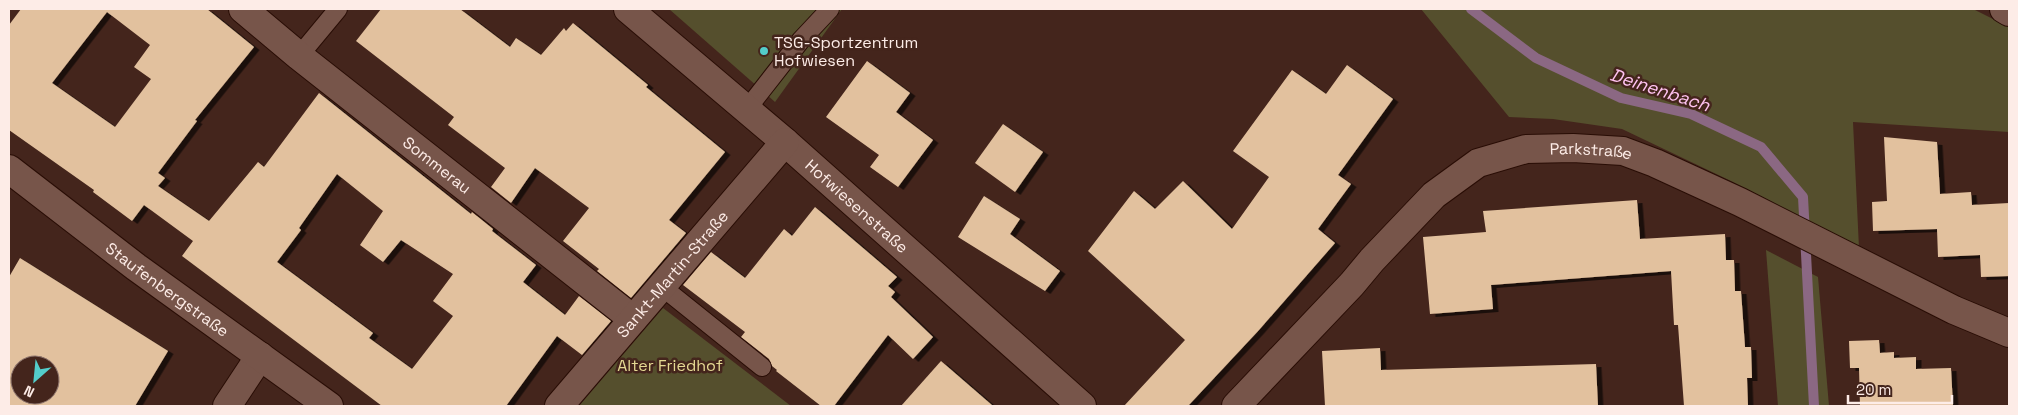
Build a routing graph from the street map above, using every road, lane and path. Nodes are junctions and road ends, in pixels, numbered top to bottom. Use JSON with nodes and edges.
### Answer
{"nodes":[{"id":1,"x":243,"y":9,"type":"edge"},
{"id":2,"x":338,"y":9,"type":"edge"},
{"id":3,"x":628,"y":9,"type":"edge"},
{"id":4,"x":830,"y":9,"type":"edge"},
{"id":5,"x":2004,"y":9,"type":"edge"},
{"id":6,"x":2009,"y":12,"type":"edge"},
{"id":7,"x":299,"y":56,"type":"junction"},
{"id":8,"x":746,"y":109,"type":"junction"},
{"id":9,"x":785,"y":142,"type":"junction"},
{"id":10,"x":9,"y":169,"type":"edge"},
{"id":11,"x":661,"y":286,"type":"junction"},
{"id":12,"x":633,"y":319,"type":"junction"},
{"id":13,"x":2009,"y":333,"type":"edge"},
{"id":14,"x":260,"y":356,"type":"junction"},
{"id":15,"x":762,"y":367,"type":"dead end"},
{"id":16,"x":227,"y":406,"type":"edge"},
{"id":17,"x":329,"y":406,"type":"edge"},
{"id":18,"x":559,"y":406,"type":"edge"},
{"id":19,"x":1082,"y":406,"type":"edge"},
{"id":20,"x":1236,"y":406,"type":"edge"}],
"edges":[{"from":1,"to":7,"type":"street","name":"Sommerau"},
{"from":2,"to":7,"type":"lane"},
{"from":3,"to":8,"type":"street","name":"Hofwiesenstraße"},
{"from":4,"to":8,"type":"lane"},
{"from":5,"to":6,"type":"street"},
{"from":7,"to":12,"type":"street","name":"Sommerau"},
{"from":8,"to":9,"type":"street","name":"Hofwiesenstraße"},
{"from":9,"to":11,"type":"street","name":"Sankt-Martin-Straße"},
{"from":9,"to":19,"type":"street","name":"Hofwiesenstraße"},
{"from":10,"to":14,"type":"street","name":"Staufenbergstraße"},
{"from":11,"to":12,"type":"street","name":"Sankt-Martin-Straße"},
{"from":11,"to":15,"type":"lane"},
{"from":12,"to":18,"type":"street","name":"Sankt-Martin-Straße"},
{"from":13,"to":20,"type":"street","name":"Parkstraße"},
{"from":14,"to":16,"type":"street"},
{"from":14,"to":17,"type":"street","name":"Staufenbergstraße"}]}
